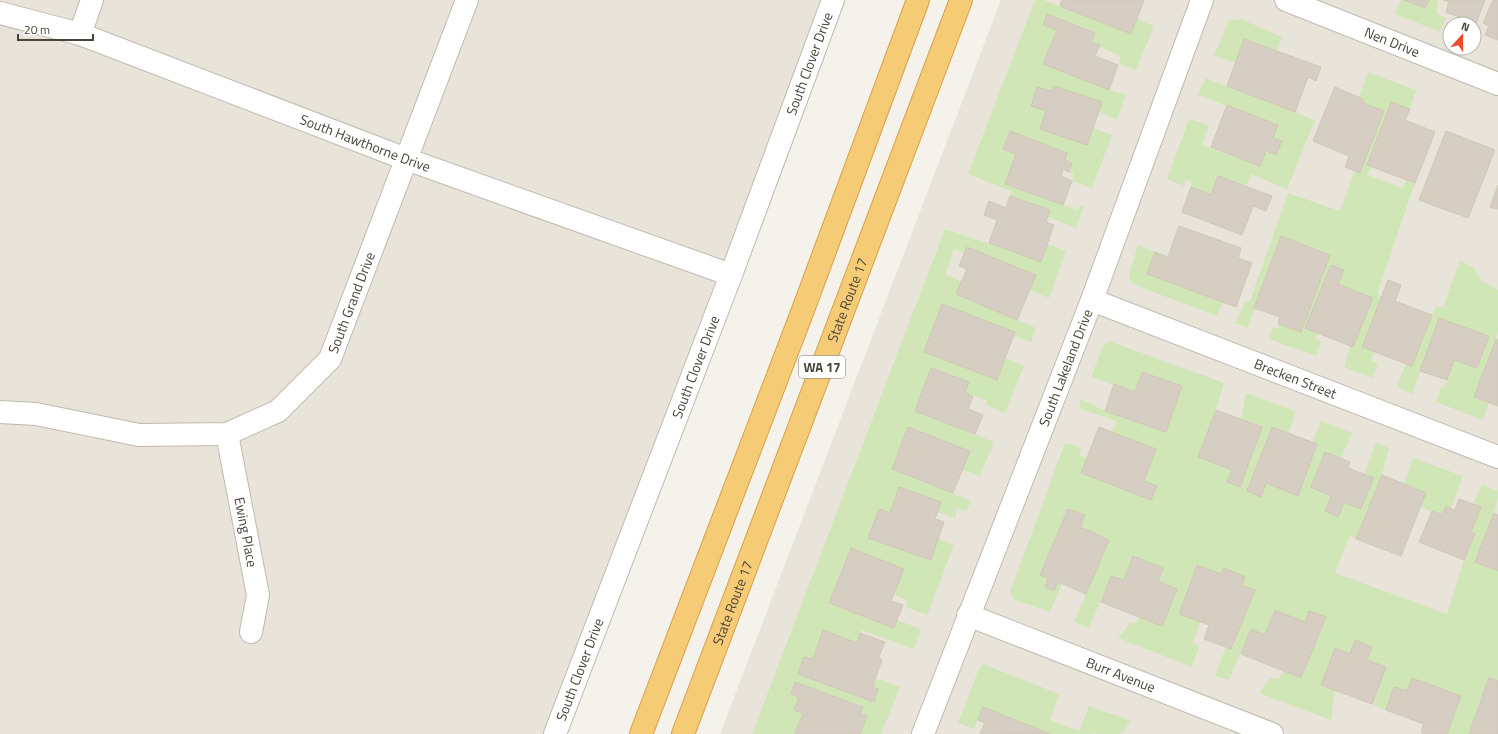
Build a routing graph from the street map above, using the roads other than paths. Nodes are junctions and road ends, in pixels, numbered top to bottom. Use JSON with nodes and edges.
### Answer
{"nodes":[{"id":1,"x":92,"y":0,"type":"edge"},
{"id":2,"x":467,"y":0,"type":"edge"},
{"id":3,"x":833,"y":0,"type":"edge"},
{"id":4,"x":918,"y":0,"type":"edge"},
{"id":5,"x":961,"y":0,"type":"edge"},
{"id":6,"x":1202,"y":0,"type":"edge"},
{"id":7,"x":1286,"y":0,"type":"edge"},
{"id":8,"x":0,"y":13,"type":"edge"},
{"id":9,"x":80,"y":34,"type":"junction"},
{"id":10,"x":1498,"y":84,"type":"edge"},
{"id":11,"x":406,"y":159,"type":"junction"},
{"id":12,"x":731,"y":275,"type":"junction"},
{"id":13,"x":1092,"y":300,"type":"junction"},
{"id":14,"x":0,"y":412,"type":"edge"},
{"id":15,"x":227,"y":434,"type":"junction"},
{"id":16,"x":1498,"y":457,"type":"edge"},
{"id":17,"x":968,"y":615,"type":"junction"},
{"id":18,"x":251,"y":632,"type":"dead end"},
{"id":19,"x":555,"y":734,"type":"edge"},
{"id":20,"x":641,"y":734,"type":"edge"},
{"id":21,"x":682,"y":734,"type":"edge"},
{"id":22,"x":923,"y":734,"type":"edge"},
{"id":23,"x":1272,"y":734,"type":"edge"}],
"edges":[{"from":1,"to":9,"type":"street"},
{"from":2,"to":11,"type":"street","name":"South Grand Drive"},
{"from":3,"to":12,"type":"street","name":"South Clover Drive"},
{"from":4,"to":20,"type":"highway","number":"WA 17"},
{"from":5,"to":21,"type":"highway","name":"State Route 17","number":"WA 17"},
{"from":6,"to":13,"type":"street","name":"South Lakeland Drive"},
{"from":7,"to":10,"type":"street","name":"Nen Drive"},
{"from":8,"to":9,"type":"street","name":"South Hawthorne Drive"},
{"from":9,"to":11,"type":"street","name":"South Hawthorne Drive"},
{"from":11,"to":12,"type":"street","name":"South Hawthorne Drive"},
{"from":11,"to":15,"type":"street","name":"South Grand Drive"},
{"from":12,"to":19,"type":"street","name":"South Clover Drive"},
{"from":13,"to":16,"type":"street","name":"Brecken Street"},
{"from":13,"to":17,"type":"street","name":"South Lakeland Drive"},
{"from":14,"to":15,"type":"street","name":"South Grand Drive"},
{"from":15,"to":18,"type":"street","name":"Ewing Place"},
{"from":17,"to":22,"type":"street","name":"South Lakeland Drive"},
{"from":17,"to":23,"type":"street","name":"Burr Avenue"}]}
